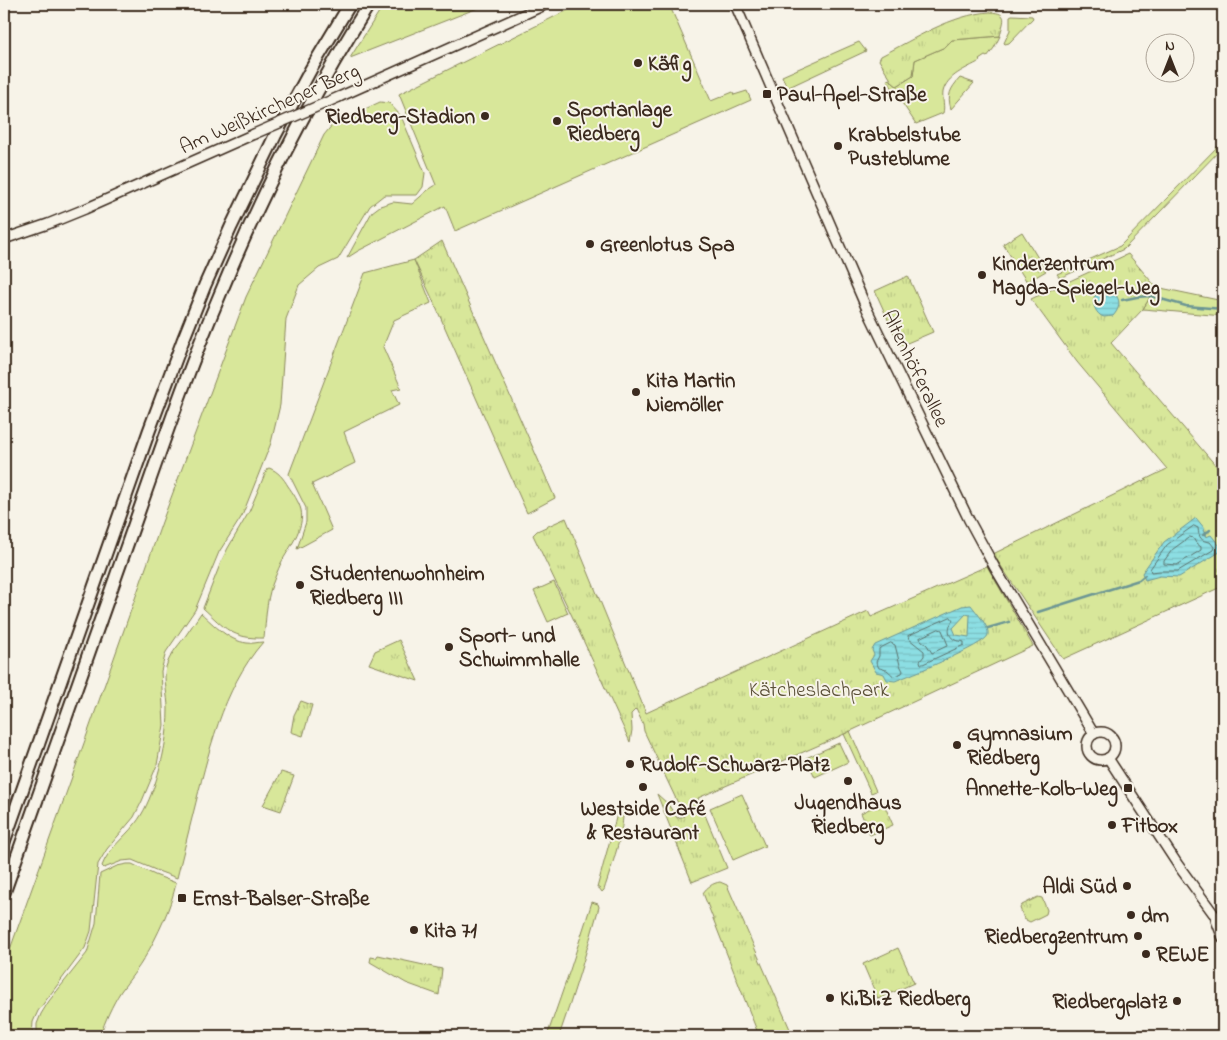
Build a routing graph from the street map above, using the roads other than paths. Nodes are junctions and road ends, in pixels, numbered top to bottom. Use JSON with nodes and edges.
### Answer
{"nodes":[{"id":1,"x":350,"y":4,"type":"edge"},
{"id":2,"x":369,"y":4,"type":"edge"},
{"id":3,"x":547,"y":4,"type":"edge"},
{"id":4,"x":735,"y":4,"type":"edge"},
{"id":5,"x":4,"y":240,"type":"edge"},
{"id":6,"x":1094,"y":734,"type":"junction"},
{"id":7,"x":1108,"y":758,"type":"junction"},
{"id":8,"x":4,"y":842,"type":"edge"},
{"id":9,"x":4,"y":893,"type":"edge"},
{"id":10,"x":1213,"y":913,"type":"junction"},
{"id":11,"x":1223,"y":924,"type":"edge"},
{"id":12,"x":1223,"y":938,"type":"edge"}],
"edges":[{"from":1,"to":8,"type":"highway"},
{"from":2,"to":9,"type":"highway"},
{"from":3,"to":5,"type":"street","name":"Am Weißkirchener Berg","bridge":true},
{"from":4,"to":6,"type":"street","name":"Altenhöferallee"},
{"from":6,"to":7,"type":"street"},
{"from":6,"to":7,"type":"street"},
{"from":7,"to":10,"type":"street"},
{"from":10,"to":11,"type":"street"},
{"from":10,"to":12,"type":"street"}]}
